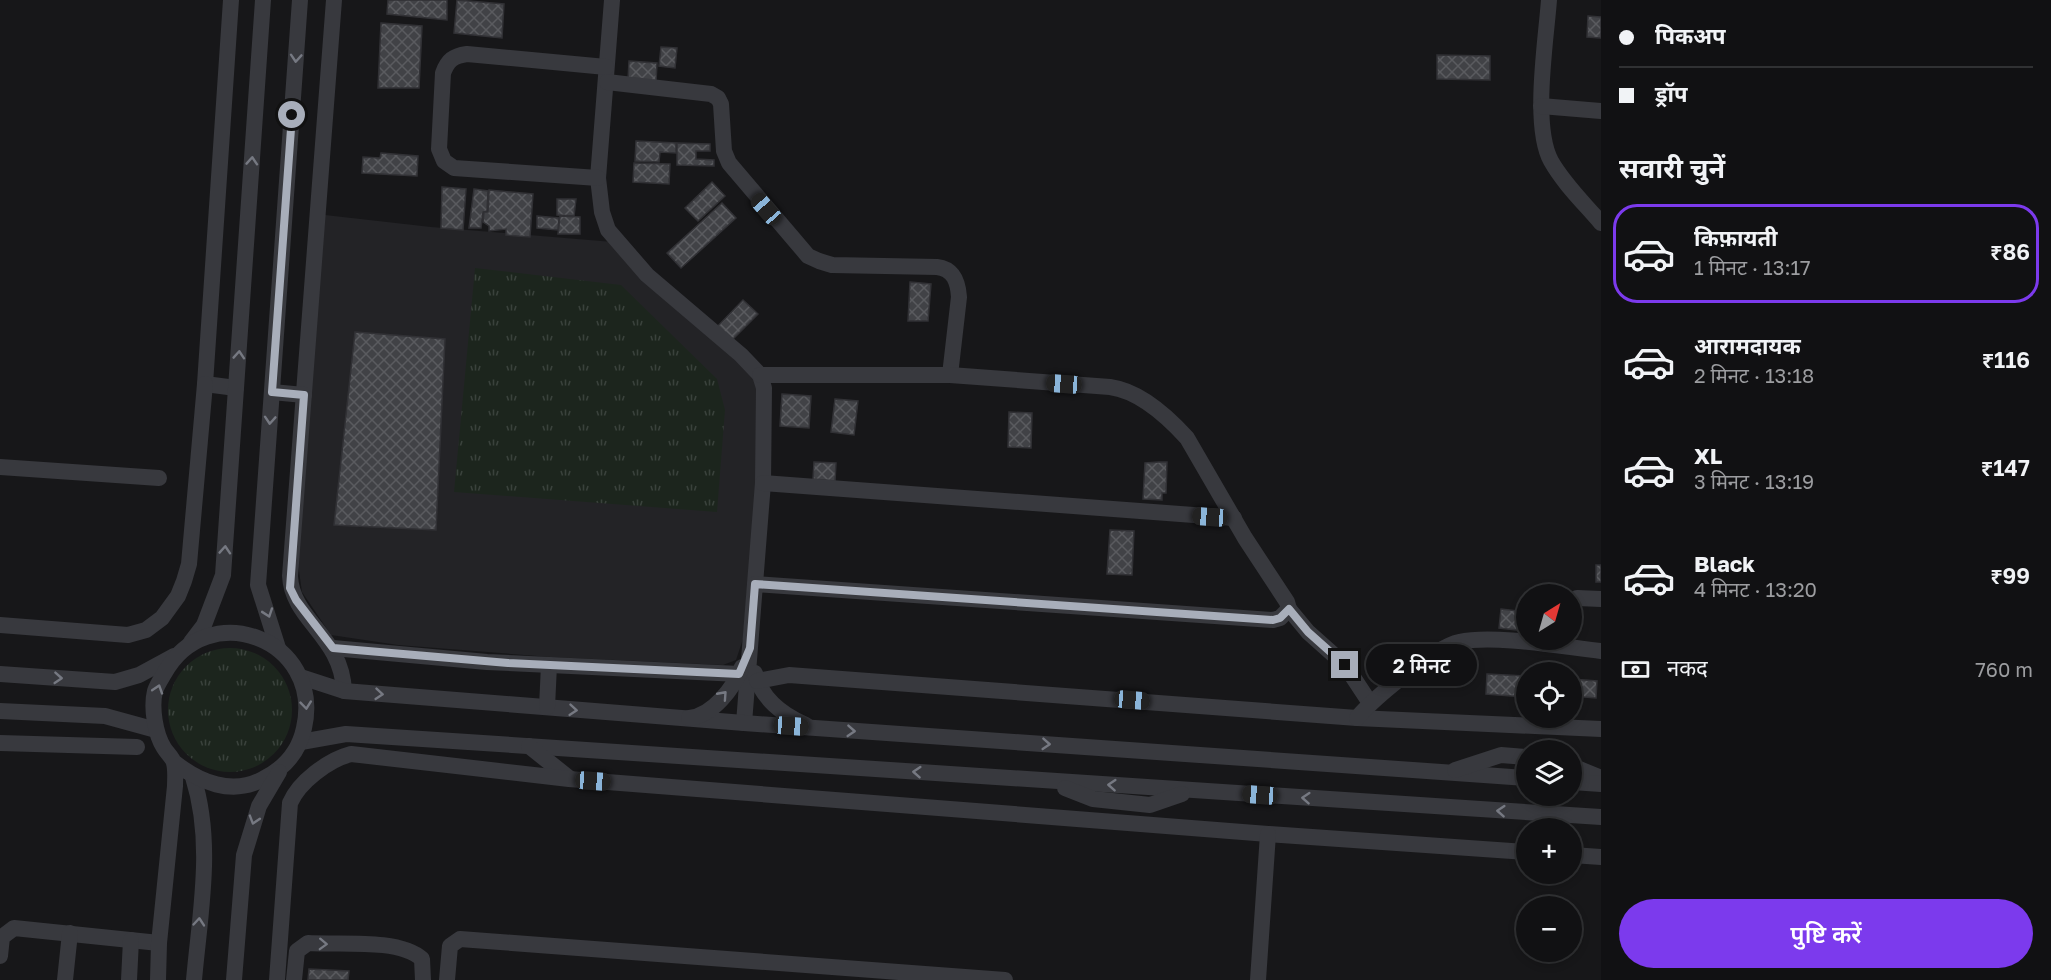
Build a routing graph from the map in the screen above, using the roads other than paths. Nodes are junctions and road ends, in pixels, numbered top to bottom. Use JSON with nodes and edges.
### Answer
{"nodes":[{"id":1,"x":231,"y":0,"type":"edge"},
{"id":2,"x":263,"y":0,"type":"edge"},
{"id":3,"x":300,"y":0,"type":"edge"},
{"id":4,"x":334,"y":0,"type":"edge"},
{"id":5,"x":612,"y":0,"type":"edge"},
{"id":6,"x":1549,"y":0,"type":"edge"},
{"id":7,"x":607,"y":75,"type":"junction"},
{"id":8,"x":1542,"y":106,"type":"junction"},
{"id":9,"x":1601,"y":111,"type":"edge"},
{"id":10,"x":598,"y":178,"type":"junction"},
{"id":11,"x":1601,"y":223,"type":"edge"},
{"id":12,"x":760,"y":375,"type":"junction"},
{"id":13,"x":950,"y":375,"type":"junction"},
{"id":14,"x":205,"y":384,"type":"junction"},
{"id":15,"x":236,"y":388,"type":"junction"},
{"id":16,"x":272,"y":392,"type":"junction"},
{"id":17,"x":304,"y":395,"type":"junction"},
{"id":18,"x":0,"y":467,"type":"edge"},
{"id":19,"x":159,"y":478,"type":"dead end"},
{"id":20,"x":763,"y":483,"type":"junction"},
{"id":21,"x":1234,"y":518,"type":"junction"},
{"id":22,"x":755,"y":584,"type":"junction"},
{"id":23,"x":1582,"y":598,"type":"edge"},
{"id":24,"x":1601,"y":599,"type":"edge"},
{"id":25,"x":1289,"y":609,"type":"junction"},
{"id":26,"x":0,"y":625,"type":"edge"},
{"id":27,"x":191,"y":642,"type":"junction"},
{"id":28,"x":278,"y":648,"type":"junction"},
{"id":29,"x":333,"y":648,"type":"junction"},
{"id":30,"x":750,"y":648,"type":"junction"},
{"id":31,"x":1601,"y":651,"type":"edge"},
{"id":32,"x":174,"y":656,"type":"junction"},
{"id":33,"x":549,"y":665,"type":"junction"},
{"id":34,"x":0,"y":674,"type":"edge"},
{"id":35,"x":739,"y":674,"type":"junction"},
{"id":36,"x":301,"y":678,"type":"junction"},
{"id":37,"x":757,"y":681,"type":"junction"},
{"id":38,"x":344,"y":691,"type":"junction"},
{"id":39,"x":1370,"y":703,"type":"junction"},
{"id":40,"x":547,"y":707,"type":"junction"},
{"id":41,"x":0,"y":711,"type":"edge"},
{"id":42,"x":677,"y":718,"type":"junction"},
{"id":43,"x":1357,"y":718,"type":"junction"},
{"id":44,"x":744,"y":723,"type":"junction"},
{"id":45,"x":815,"y":728,"type":"junction"},
{"id":46,"x":1601,"y":729,"type":"edge"},
{"id":47,"x":156,"y":730,"type":"junction"},
{"id":48,"x":301,"y":742,"type":"junction"},
{"id":49,"x":0,"y":743,"type":"edge"},
{"id":50,"x":529,"y":746,"type":"junction"},
{"id":51,"x":137,"y":747,"type":"dead end"},
{"id":52,"x":1516,"y":756,"type":"edge"},
{"id":53,"x":174,"y":762,"type":"junction"},
{"id":54,"x":281,"y":768,"type":"junction"},
{"id":55,"x":1582,"y":770,"type":"edge"},
{"id":56,"x":1446,"y":773,"type":"junction"},
{"id":57,"x":193,"y":777,"type":"junction"},
{"id":58,"x":1516,"y":777,"type":"edge"},
{"id":59,"x":1601,"y":778,"type":"edge"},
{"id":60,"x":570,"y":779,"type":"junction"},
{"id":61,"x":1582,"y":783,"type":"edge"},
{"id":62,"x":1601,"y":784,"type":"edge"},
{"id":63,"x":1601,"y":817,"type":"edge"},
{"id":64,"x":1268,"y":834,"type":"junction"},
{"id":65,"x":1516,"y":851,"type":"edge"},
{"id":66,"x":1582,"y":856,"type":"edge"},
{"id":67,"x":1601,"y":857,"type":"edge"},
{"id":68,"x":70,"y":933,"type":"junction"},
{"id":69,"x":131,"y":940,"type":"junction"},
{"id":70,"x":159,"y":943,"type":"junction"},
{"id":71,"x":0,"y":956,"type":"edge"},
{"id":72,"x":65,"y":980,"type":"edge"},
{"id":73,"x":129,"y":980,"type":"edge"},
{"id":74,"x":158,"y":980,"type":"edge"},
{"id":75,"x":194,"y":980,"type":"edge"},
{"id":76,"x":234,"y":980,"type":"edge"},
{"id":77,"x":277,"y":980,"type":"edge"},
{"id":78,"x":294,"y":980,"type":"edge"},
{"id":79,"x":423,"y":980,"type":"edge"},
{"id":80,"x":447,"y":980,"type":"edge"},
{"id":81,"x":1005,"y":980,"type":"edge"},
{"id":82,"x":1258,"y":980,"type":"edge"}],
"edges":[{"from":1,"to":14,"type":"street"},
{"from":15,"to":2,"type":"street","one_way":true},
{"from":3,"to":16,"type":"street","one_way":true},
{"from":4,"to":17,"type":"street"},
{"from":5,"to":7,"type":"street"},
{"from":6,"to":8,"type":"street"},
{"from":7,"to":10,"type":"street"},
{"from":7,"to":10,"type":"street"},
{"from":7,"to":13,"type":"street"},
{"from":8,"to":9,"type":"street"},
{"from":8,"to":11,"type":"street"},
{"from":10,"to":12,"type":"street"},
{"from":12,"to":13,"type":"street"},
{"from":12,"to":20,"type":"street"},
{"from":13,"to":21,"type":"street"},
{"from":14,"to":15,"type":"street"},
{"from":14,"to":26,"type":"street"},
{"from":27,"to":15,"type":"street","one_way":true},
{"from":16,"to":17,"type":"street"},
{"from":16,"to":28,"type":"street","one_way":true},
{"from":17,"to":29,"type":"street"},
{"from":18,"to":19,"type":"street"},
{"from":20,"to":21,"type":"street"},
{"from":20,"to":22,"type":"street"},
{"from":21,"to":25,"type":"street"},
{"from":22,"to":25,"type":"street"},
{"from":22,"to":30,"type":"street"},
{"from":23,"to":24,"type":"street"},
{"from":25,"to":39,"type":"street"},
{"from":27,"to":28,"type":"street"},
{"from":27,"to":32,"type":"street"},
{"from":28,"to":36,"type":"street"},
{"from":29,"to":33,"type":"street"},
{"from":29,"to":38,"type":"street"},
{"from":30,"to":35,"type":"street"},
{"from":30,"to":37,"type":"street"},
{"from":30,"to":44,"type":"street"},
{"from":31,"to":39,"type":"street"},
{"from":34,"to":32,"type":"street","one_way":true},
{"from":47,"to":32,"type":"street","one_way":true},
{"from":33,"to":35,"type":"street"},
{"from":33,"to":40,"type":"street"},
{"from":42,"to":35,"type":"street","one_way":true},
{"from":36,"to":38,"type":"street"},
{"from":36,"to":48,"type":"street","one_way":true},
{"from":37,"to":43,"type":"street"},
{"from":37,"to":45,"type":"street"},
{"from":38,"to":40,"type":"street","one_way":true},
{"from":39,"to":43,"type":"street"},
{"from":40,"to":42,"type":"street","one_way":true},
{"from":41,"to":47,"type":"street"},
{"from":42,"to":44,"type":"street"},
{"from":43,"to":46,"type":"street"},
{"from":44,"to":45,"type":"street"},
{"from":45,"to":56,"type":"street","one_way":true},
{"from":47,"to":53,"type":"street"},
{"from":48,"to":50,"type":"street"},
{"from":48,"to":54,"type":"street"},
{"from":49,"to":51,"type":"street"},
{"from":50,"to":60,"type":"street"},
{"from":63,"to":50,"type":"street","one_way":true},
{"from":52,"to":56,"type":"street"},
{"from":53,"to":57,"type":"street"},
{"from":53,"to":70,"type":"street"},
{"from":54,"to":57,"type":"street"},
{"from":54,"to":76,"type":"street","one_way":true},
{"from":55,"to":59,"type":"street"},
{"from":56,"to":58,"type":"street"},
{"from":75,"to":57,"type":"street","one_way":true},
{"from":60,"to":64,"type":"street"},
{"from":60,"to":77,"type":"street"},
{"from":61,"to":62,"type":"street"},
{"from":64,"to":65,"type":"street"},
{"from":64,"to":82,"type":"street"},
{"from":66,"to":67,"type":"street"},
{"from":68,"to":69,"type":"street"},
{"from":68,"to":71,"type":"street"},
{"from":68,"to":72,"type":"street"},
{"from":69,"to":70,"type":"street"},
{"from":69,"to":73,"type":"street"},
{"from":70,"to":74,"type":"street"},
{"from":78,"to":79,"type":"street","one_way":true},
{"from":80,"to":81,"type":"street"}]}
